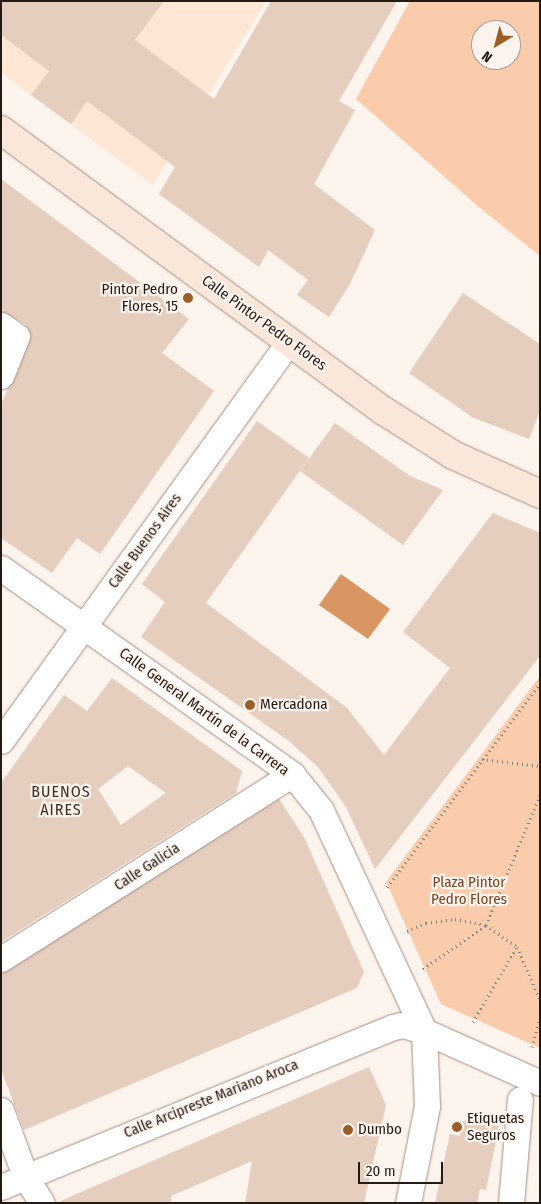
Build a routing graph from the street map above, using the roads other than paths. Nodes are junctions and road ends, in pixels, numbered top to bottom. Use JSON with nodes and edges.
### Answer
{"nodes":[{"id":1,"x":1,"y":130,"type":"edge"},
{"id":2,"x":1,"y":325,"type":"edge"},
{"id":3,"x":289,"y":342,"type":"junction"},
{"id":4,"x":1,"y":376,"type":"edge"},
{"id":5,"x":540,"y":494,"type":"edge"},
{"id":6,"x":1,"y":568,"type":"edge"},
{"id":7,"x":84,"y":626,"type":"junction"},
{"id":8,"x":1,"y":741,"type":"edge"},
{"id":9,"x":292,"y":774,"type":"junction"},
{"id":10,"x":1,"y":959,"type":"edge"},
{"id":11,"x":424,"y":1031,"type":"junction"},
{"id":12,"x":540,"y":1083,"type":"edge"},
{"id":13,"x":520,"y":1099,"type":"dead end"},
{"id":14,"x":1,"y":1110,"type":"edge"},
{"id":15,"x":75,"y":1154,"type":"junction"},
{"id":16,"x":25,"y":1176,"type":"junction"},
{"id":17,"x":1,"y":1187,"type":"edge"},
{"id":18,"x":42,"y":1203,"type":"edge"},
{"id":19,"x":47,"y":1203,"type":"edge"},
{"id":20,"x":408,"y":1203,"type":"edge"},
{"id":21,"x":511,"y":1203,"type":"edge"}],
"edges":[{"from":1,"to":3,"type":"main road","name":"Calle Pintor Pedro Flores"},
{"from":2,"to":4,"type":"street"},
{"from":3,"to":5,"type":"main road","name":"Calle Pintor Pedro Flores"},
{"from":3,"to":7,"type":"street","name":"Calle Buenos Aires"},
{"from":6,"to":7,"type":"street","name":"Calle General Martín de la Carrera"},
{"from":7,"to":8,"type":"street","name":"Calle Buenos Aires"},
{"from":7,"to":9,"type":"street","name":"Calle General Martín de la Carrera"},
{"from":9,"to":10,"type":"street","name":"Calle Galicia"},
{"from":9,"to":11,"type":"street","name":"Calle General Martín de la Carrera"},
{"from":11,"to":12,"type":"street","name":"Calle Arcipreste Mariano Aroca"},
{"from":11,"to":15,"type":"street","name":"Calle Arcipreste Mariano Aroca"},
{"from":11,"to":20,"type":"street"},
{"from":13,"to":21,"type":"street"},
{"from":14,"to":16,"type":"street"},
{"from":15,"to":16,"type":"street","name":"Calle Arcipreste Mariano Aroca"},
{"from":15,"to":19,"type":"street"},
{"from":16,"to":17,"type":"street","name":"Calle Arcipreste Mariano Aroca"},
{"from":16,"to":18,"type":"street"}]}
